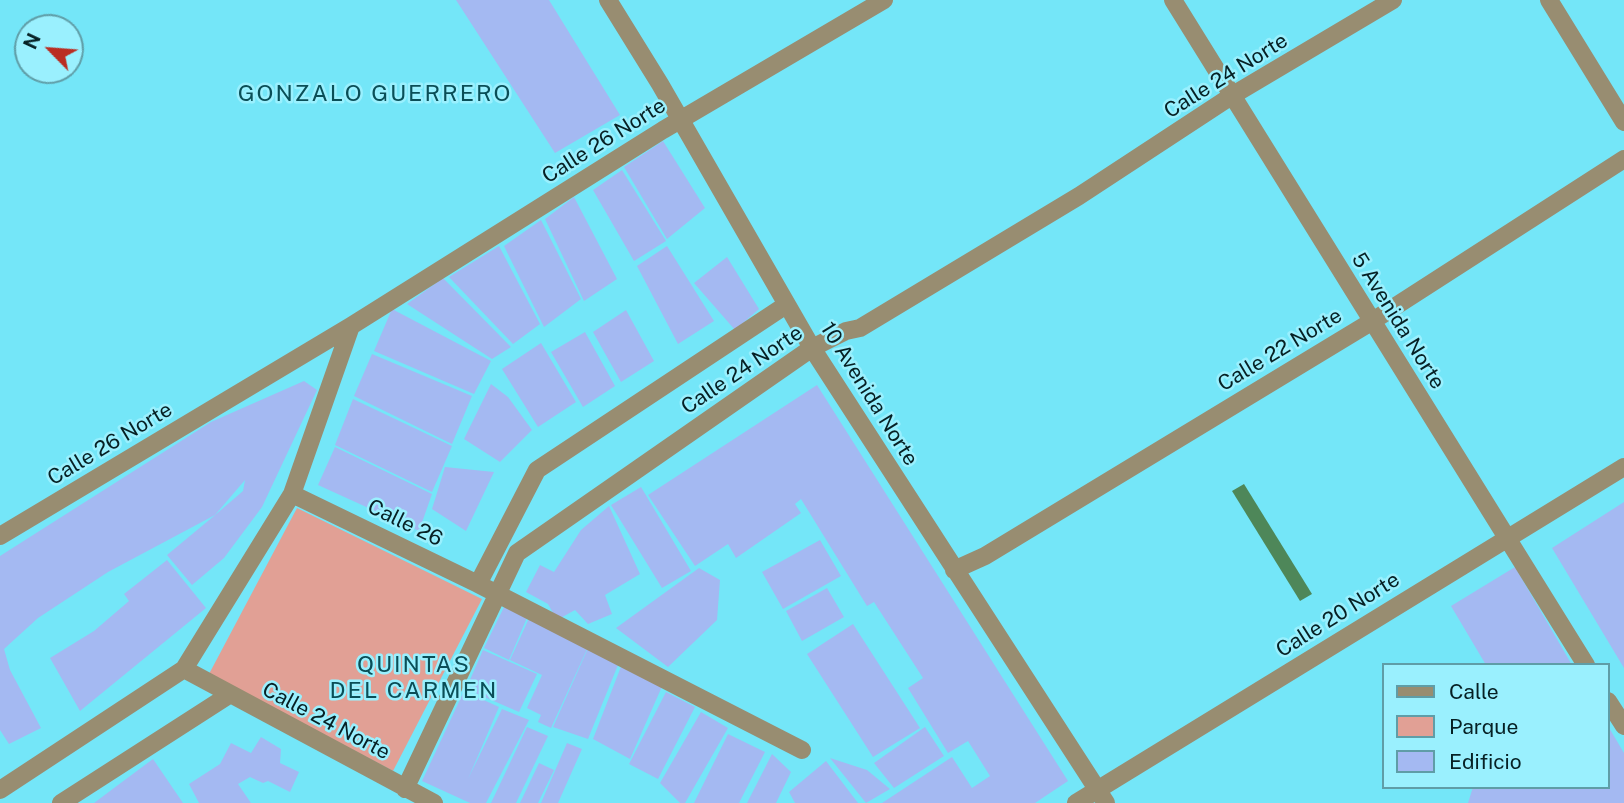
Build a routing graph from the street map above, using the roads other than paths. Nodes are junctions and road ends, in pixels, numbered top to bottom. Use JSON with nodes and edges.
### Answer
{"nodes":[{"id":1,"x":608,"y":0,"type":"edge"},
{"id":2,"x":884,"y":0,"type":"edge"},
{"id":3,"x":1172,"y":0,"type":"edge"},
{"id":4,"x":1393,"y":0,"type":"edge"},
{"id":5,"x":1549,"y":0,"type":"edge"},
{"id":6,"x":1233,"y":95,"type":"junction"},
{"id":7,"x":681,"y":120,"type":"junction"},
{"id":8,"x":1624,"y":122,"type":"edge"},
{"id":9,"x":1624,"y":159,"type":"edge"},
{"id":10,"x":786,"y":305,"type":"junction"},
{"id":11,"x":1371,"y":322,"type":"junction"},
{"id":12,"x":351,"y":326,"type":"junction"},
{"id":13,"x":812,"y":348,"type":"junction"},
{"id":14,"x":1624,"y":467,"type":"edge"},
{"id":15,"x":292,"y":494,"type":"junction"},
{"id":16,"x":0,"y":536,"type":"edge"},
{"id":17,"x":1507,"y":538,"type":"junction"},
{"id":18,"x":954,"y":570,"type":"junction"},
{"id":19,"x":478,"y":584,"type":"junction"},
{"id":20,"x":498,"y":594,"type":"junction"},
{"id":21,"x":1585,"y":663,"type":"edge"},
{"id":22,"x":184,"y":669,"type":"junction"},
{"id":23,"x":229,"y":695,"type":"junction"},
{"id":24,"x":1610,"y":704,"type":"edge"},
{"id":25,"x":1624,"y":726,"type":"edge"},
{"id":26,"x":802,"y":750,"type":"dead end"},
{"id":27,"x":405,"y":789,"type":"junction"},
{"id":28,"x":0,"y":790,"type":"edge"},
{"id":29,"x":1101,"y":797,"type":"edge"},
{"id":30,"x":61,"y":803,"type":"edge"},
{"id":31,"x":434,"y":803,"type":"edge"},
{"id":32,"x":1076,"y":803,"type":"edge"}],
"edges":[{"from":1,"to":7,"type":"street","name":"10 Avenida Norte"},
{"from":2,"to":7,"type":"street","name":"Calle 26 Norte"},
{"from":3,"to":6,"type":"street","name":"5 Avenida Norte"},
{"from":4,"to":6,"type":"street","name":"Calle 24 Norte"},
{"from":5,"to":8,"type":"street"},
{"from":6,"to":11,"type":"street","name":"5 Avenida Norte"},
{"from":6,"to":13,"type":"street","name":"Calle 24 Norte"},
{"from":7,"to":10,"type":"street","name":"10 Avenida Norte"},
{"from":7,"to":12,"type":"street","name":"Calle 26 Norte"},
{"from":9,"to":11,"type":"street","name":"Calle 22 Norte"},
{"from":10,"to":13,"type":"street","name":"10 Avenida Norte"},
{"from":10,"to":19,"type":"street","name":"Calle 24 Norte"},
{"from":11,"to":17,"type":"street","name":"5 Avenida Norte"},
{"from":11,"to":18,"type":"street","name":"Calle 22 Norte"},
{"from":12,"to":15,"type":"street"},
{"from":12,"to":16,"type":"street","name":"Calle 26 Norte"},
{"from":13,"to":18,"type":"street","name":"10 Avenida Norte"},
{"from":13,"to":20,"type":"street","name":"Calle 24 Norte"},
{"from":14,"to":17,"type":"street","name":"Calle 20 Norte"},
{"from":15,"to":19,"type":"street","name":"Calle 26"},
{"from":15,"to":22,"type":"street"},
{"from":17,"to":21,"type":"street","name":"5 Avenida Norte"},
{"from":17,"to":29,"type":"street","name":"Calle 20 Norte"},
{"from":18,"to":29,"type":"street","name":"10 Avenida Norte"},
{"from":19,"to":20,"type":"street","name":"Calle 26"},
{"from":20,"to":26,"type":"street","name":"Calle 26"},
{"from":20,"to":27,"type":"street","name":"Calle 24 Norte"},
{"from":22,"to":23,"type":"street","name":"Calle 24 Norte"},
{"from":22,"to":28,"type":"street"},
{"from":23,"to":27,"type":"street","name":"Calle 24 Norte"},
{"from":23,"to":30,"type":"street","name":"Calle 24 Norte"},
{"from":24,"to":25,"type":"street"},
{"from":27,"to":31,"type":"street"},
{"from":29,"to":32,"type":"street","name":"Calle 20 Norte"}]}
